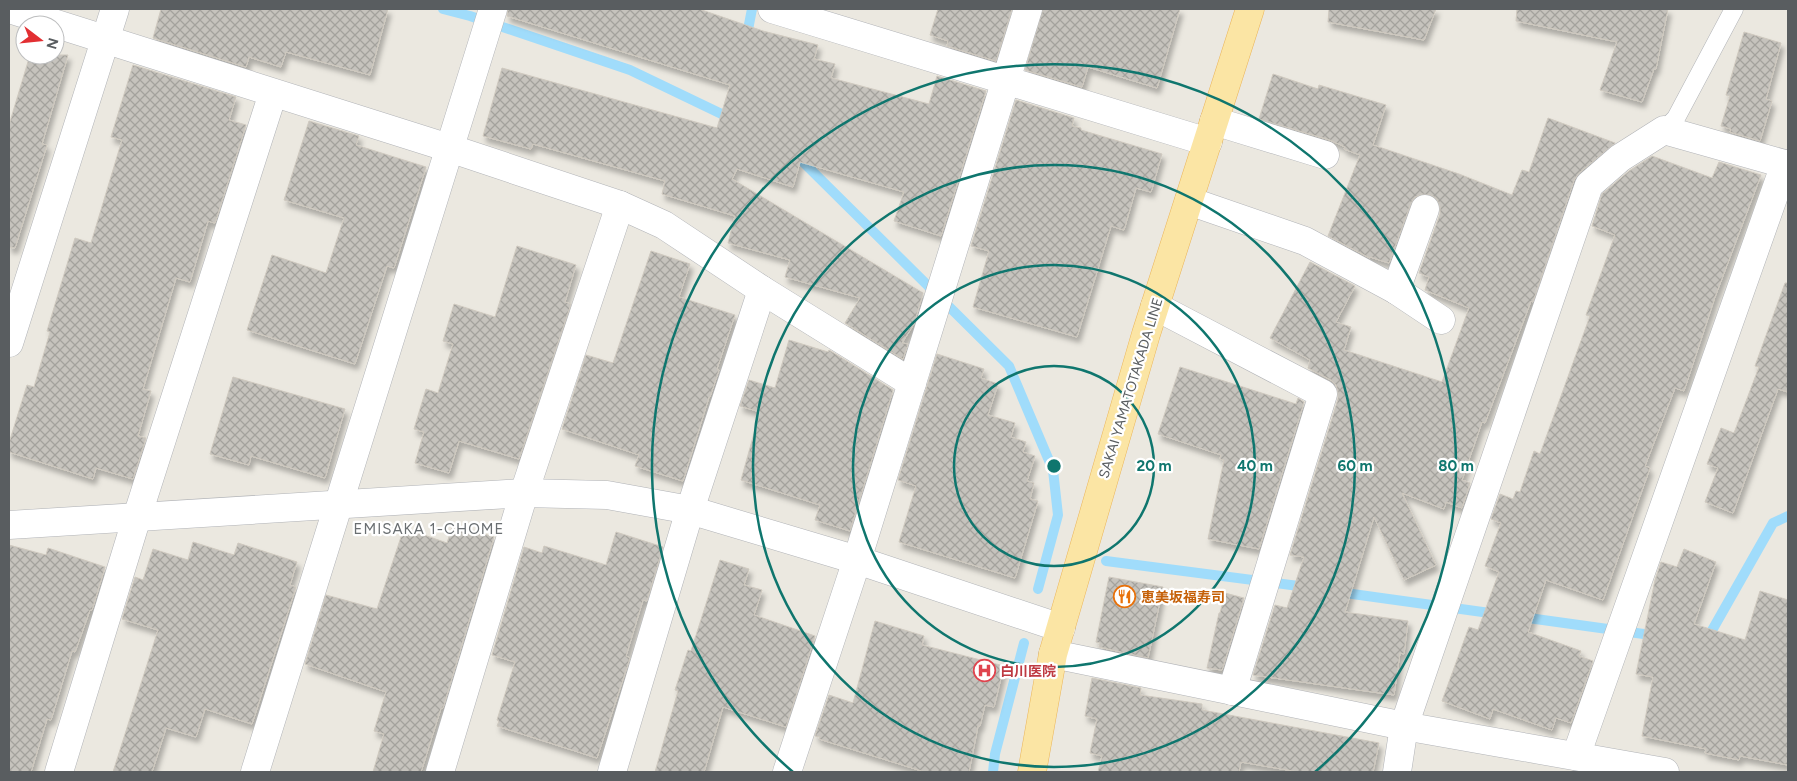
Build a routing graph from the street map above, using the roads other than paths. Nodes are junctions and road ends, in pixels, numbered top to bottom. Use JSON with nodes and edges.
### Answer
{"nodes":[{"id":1,"x":9,"y":9,"type":"edge"},
{"id":2,"x":115,"y":9,"type":"edge"},
{"id":3,"x":493,"y":9,"type":"edge"},
{"id":4,"x":772,"y":9,"type":"edge"},
{"id":5,"x":1028,"y":9,"type":"edge"},
{"id":6,"x":1250,"y":9,"type":"edge"},
{"id":7,"x":1734,"y":9,"type":"edge"},
{"id":8,"x":105,"y":40,"type":"junction"},
{"id":9,"x":1004,"y":81,"type":"junction"},
{"id":10,"x":273,"y":93,"type":"junction"},
{"id":11,"x":1664,"y":130,"type":"junction"},
{"id":12,"x":1211,"y":132,"type":"junction"},
{"id":13,"x":449,"y":148,"type":"junction"},
{"id":14,"x":1325,"y":155,"type":"dead end"},
{"id":15,"x":1787,"y":164,"type":"edge"},
{"id":16,"x":1190,"y":201,"type":"junction"},
{"id":17,"x":620,"y":205,"type":"junction"},
{"id":18,"x":1425,"y":209,"type":"dead end"},
{"id":19,"x":762,"y":290,"type":"junction"},
{"id":20,"x":1396,"y":290,"type":"junction"},
{"id":21,"x":1155,"y":306,"type":"junction"},
{"id":22,"x":1442,"y":320,"type":"dead end"},
{"id":23,"x":9,"y":342,"type":"edge"},
{"id":24,"x":912,"y":383,"type":"junction"},
{"id":25,"x":524,"y":493,"type":"junction"},
{"id":26,"x":339,"y":503,"type":"junction"},
{"id":27,"x":690,"y":510,"type":"junction"},
{"id":28,"x":137,"y":517,"type":"junction"},
{"id":29,"x":9,"y":525,"type":"edge"},
{"id":30,"x":857,"y":560,"type":"junction"},
{"id":31,"x":1061,"y":628,"type":"junction"},
{"id":32,"x":1053,"y":654,"type":"junction"},
{"id":33,"x":1232,"y":691,"type":"junction"},
{"id":34,"x":1404,"y":726,"type":"junction"},
{"id":35,"x":1576,"y":756,"type":"junction"},
{"id":36,"x":59,"y":772,"type":"edge"},
{"id":37,"x":255,"y":772,"type":"edge"},
{"id":38,"x":440,"y":772,"type":"edge"},
{"id":39,"x":612,"y":772,"type":"edge"},
{"id":40,"x":787,"y":772,"type":"edge"},
{"id":41,"x":1032,"y":772,"type":"edge"},
{"id":42,"x":1397,"y":772,"type":"edge"},
{"id":43,"x":1665,"y":772,"type":"edge"}],
"edges":[{"from":1,"to":8,"type":"street"},
{"from":2,"to":8,"type":"street"},
{"from":3,"to":13,"type":"street"},
{"from":4,"to":9,"type":"street"},
{"from":5,"to":9,"type":"street"},
{"from":6,"to":12,"type":"main road","name":"SAKAI YAMATOTAKADA LINE"},
{"from":7,"to":11,"type":"lane"},
{"from":8,"to":10,"type":"street"},
{"from":8,"to":23,"type":"street"},
{"from":9,"to":12,"type":"street"},
{"from":9,"to":24,"type":"street"},
{"from":10,"to":13,"type":"street"},
{"from":10,"to":28,"type":"street"},
{"from":11,"to":15,"type":"street"},
{"from":11,"to":34,"type":"street"},
{"from":12,"to":14,"type":"street"},
{"from":12,"to":16,"type":"main road","name":"SAKAI YAMATOTAKADA LINE"},
{"from":13,"to":17,"type":"street"},
{"from":13,"to":26,"type":"street"},
{"from":15,"to":35,"type":"street"},
{"from":16,"to":20,"type":"street"},
{"from":16,"to":21,"type":"main road","name":"SAKAI YAMATOTAKADA LINE"},
{"from":17,"to":19,"type":"street"},
{"from":17,"to":25,"type":"street"},
{"from":18,"to":20,"type":"street"},
{"from":19,"to":24,"type":"street"},
{"from":19,"to":27,"type":"street"},
{"from":20,"to":22,"type":"street"},
{"from":21,"to":31,"type":"main road","name":"SAKAI YAMATOTAKADA LINE"},
{"from":21,"to":33,"type":"street"},
{"from":24,"to":30,"type":"street"},
{"from":25,"to":26,"type":"street"},
{"from":25,"to":27,"type":"street"},
{"from":25,"to":38,"type":"street"},
{"from":26,"to":28,"type":"street"},
{"from":26,"to":37,"type":"street"},
{"from":27,"to":30,"type":"street"},
{"from":27,"to":39,"type":"street"},
{"from":28,"to":29,"type":"street"},
{"from":28,"to":36,"type":"street"},
{"from":30,"to":31,"type":"street"},
{"from":30,"to":40,"type":"street"},
{"from":31,"to":32,"type":"main road","name":"SAKAI YAMATOTAKADA LINE"},
{"from":32,"to":33,"type":"street"},
{"from":32,"to":41,"type":"main road","name":"SAKAI YAMATOTAKADA LINE"},
{"from":33,"to":34,"type":"street"},
{"from":34,"to":35,"type":"street"},
{"from":34,"to":42,"type":"street"},
{"from":35,"to":43,"type":"street"}]}
